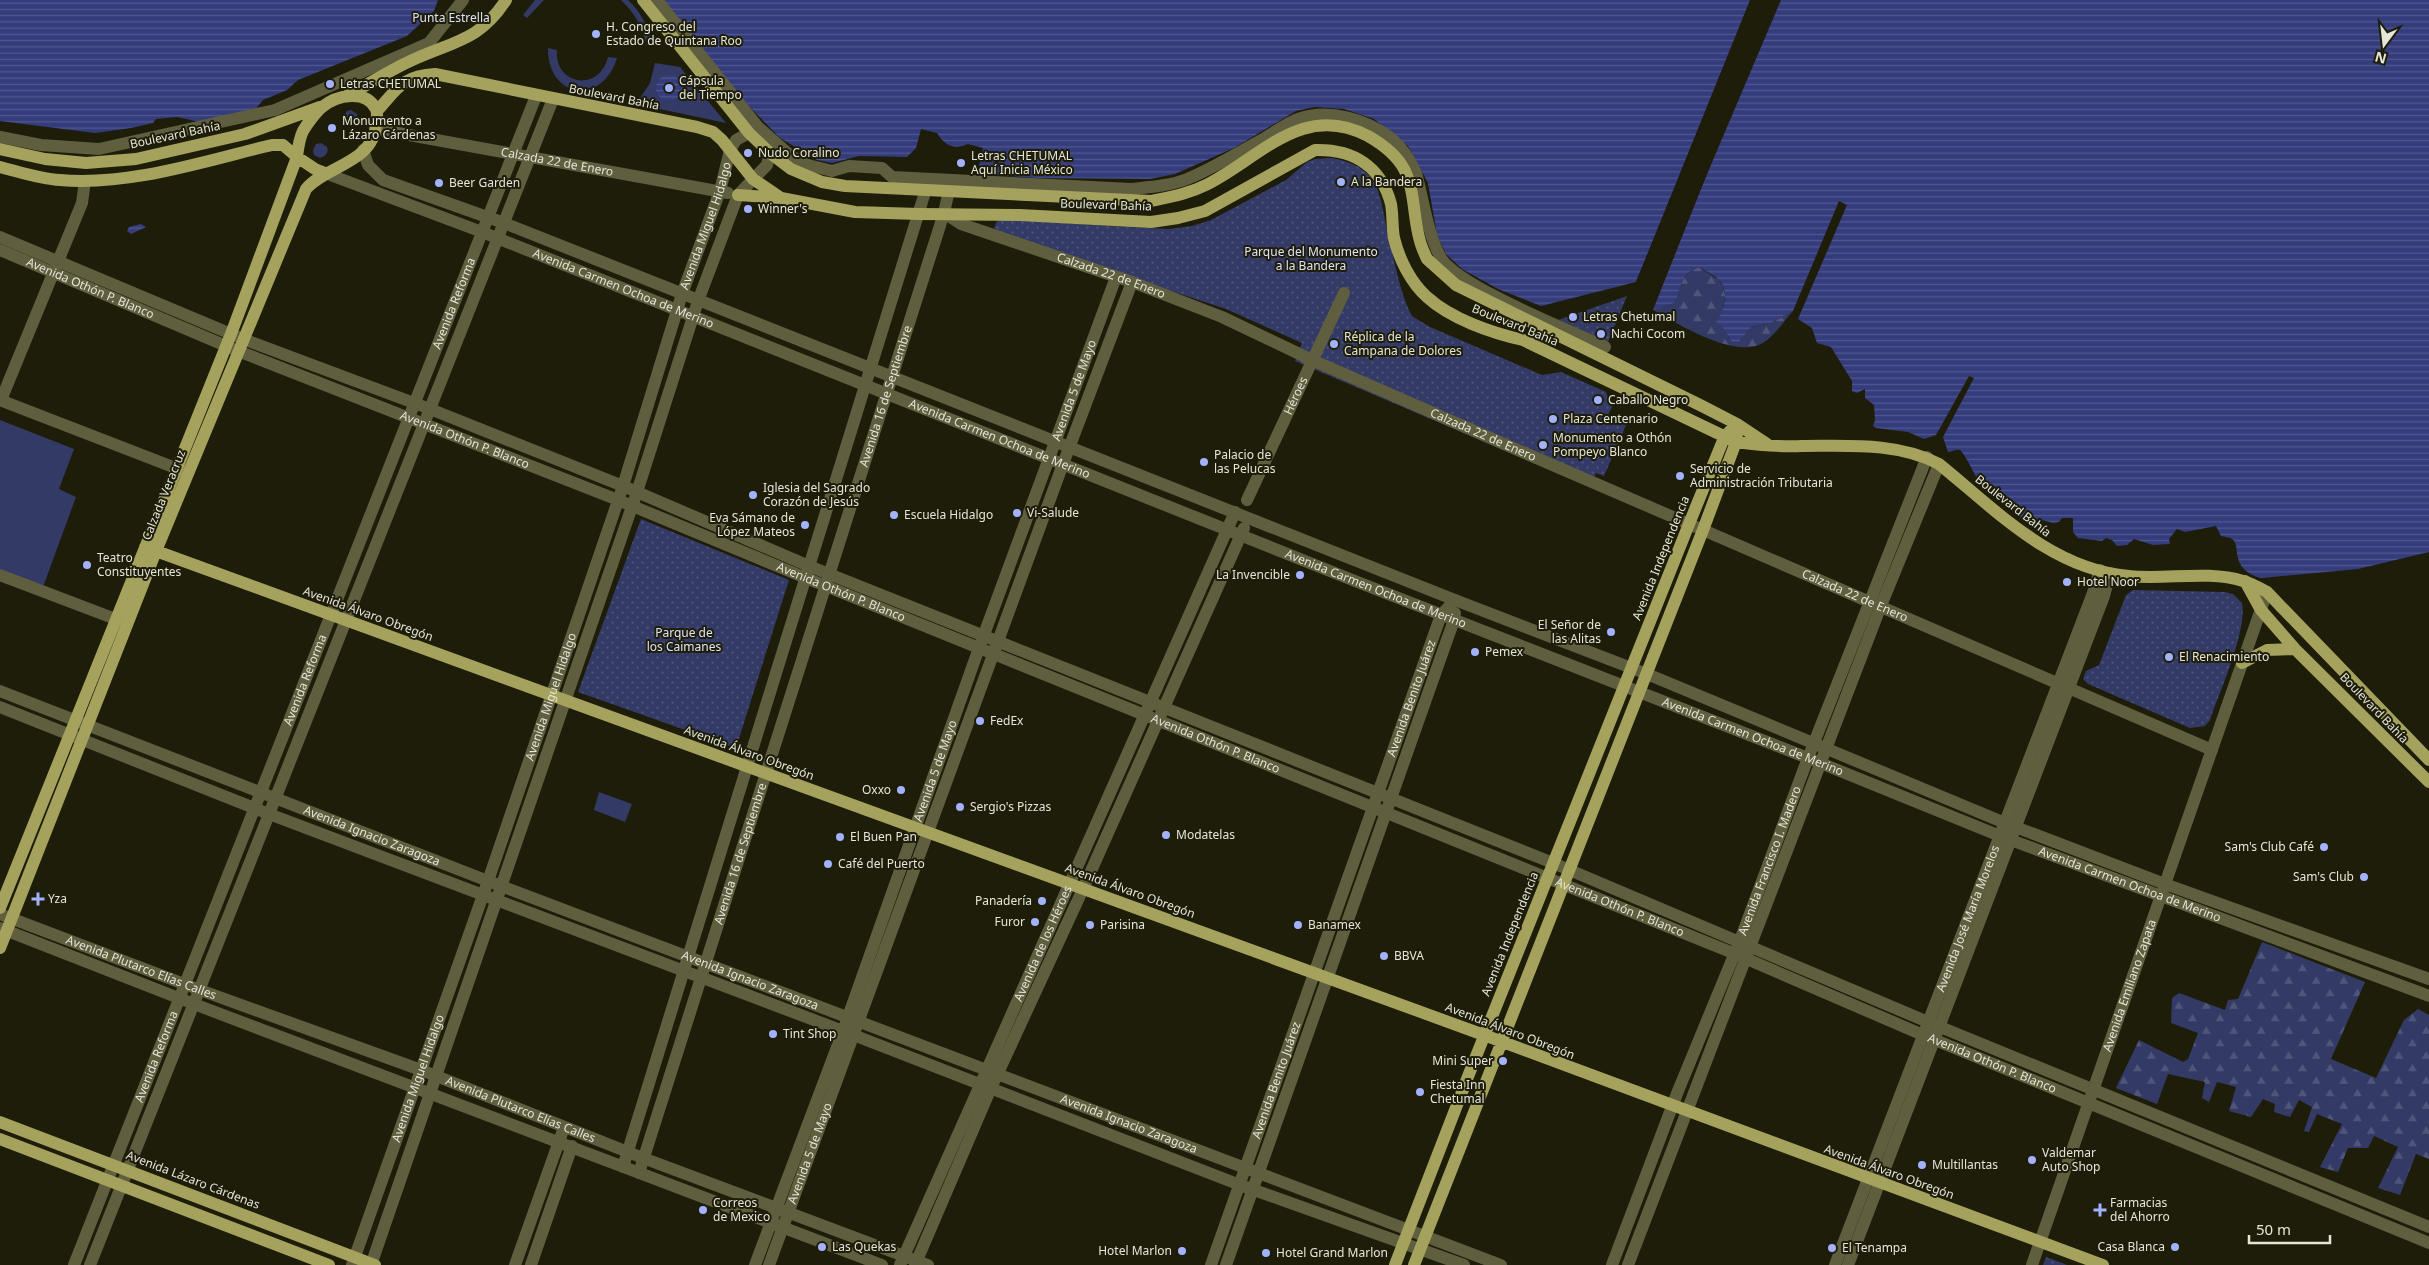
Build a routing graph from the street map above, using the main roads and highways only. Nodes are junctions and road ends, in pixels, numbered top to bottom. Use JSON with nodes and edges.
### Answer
{"nodes":[{"id":1,"x":506,"y":0,"type":"edge"},
{"id":2,"x":643,"y":0,"type":"edge"},
{"id":3,"x":348,"y":95,"type":"junction"},
{"id":4,"x":323,"y":106,"type":"junction"},
{"id":5,"x":377,"y":111,"type":"junction"},
{"id":6,"x":0,"y":149,"type":"edge"},
{"id":7,"x":297,"y":157,"type":"junction"},
{"id":8,"x":0,"y":167,"type":"edge"},
{"id":9,"x":325,"y":173,"type":"junction"},
{"id":10,"x":738,"y":195,"type":"road end"},
{"id":11,"x":781,"y":198,"type":"junction"},
{"id":12,"x":1151,"y":201,"type":"junction"},
{"id":13,"x":1151,"y":222,"type":"junction"},
{"id":14,"x":235,"y":342,"type":"junction"},
{"id":15,"x":1616,"y":362,"type":"junction"},
{"id":16,"x":1608,"y":379,"type":"junction"},
{"id":17,"x":1737,"y":424,"type":"junction"},
{"id":18,"x":1724,"y":438,"type":"junction"},
{"id":19,"x":1736,"y":442,"type":"junction"},
{"id":20,"x":1770,"y":446,"type":"junction"},
{"id":21,"x":150,"y":549,"type":"junction"},
{"id":22,"x":2245,"y":581,"type":"junction"},
{"id":23,"x":2295,"y":649,"type":"junction"},
{"id":24,"x":2242,"y":664,"type":"road end"},
{"id":25,"x":2348,"y":675,"type":"junction"},
{"id":26,"x":2336,"y":688,"type":"junction"},
{"id":27,"x":76,"y":736,"type":"junction"},
{"id":28,"x":2429,"y":760,"type":"edge"},
{"id":29,"x":2429,"y":782,"type":"edge"},
{"id":30,"x":0,"y":908,"type":"edge"},
{"id":31,"x":5,"y":922,"type":"edge"},
{"id":32,"x":0,"y":948,"type":"edge"},
{"id":33,"x":1484,"y":1035,"type":"junction"},
{"id":34,"x":1503,"y":1043,"type":"junction"},
{"id":35,"x":1469,"y":1074,"type":"junction"},
{"id":36,"x":1487,"y":1081,"type":"junction"},
{"id":37,"x":0,"y":1122,"type":"edge"},
{"id":38,"x":0,"y":1139,"type":"edge"},
{"id":39,"x":1431,"y":1170,"type":"junction"},
{"id":40,"x":1449,"y":1176,"type":"junction"},
{"id":41,"x":354,"y":1261,"type":"edge"},
{"id":42,"x":372,"y":1264,"type":"edge"},
{"id":43,"x":329,"y":1265,"type":"edge"},
{"id":44,"x":1395,"y":1265,"type":"edge"},
{"id":45,"x":1414,"y":1265,"type":"edge"},
{"id":46,"x":2103,"y":1265,"type":"edge"}],
"edges":[{"from":1,"to":3,"type":"main road"},
{"from":2,"to":12,"type":"main road","name":"Boulevard Bahía"},
{"from":3,"to":4,"type":"main road"},
{"from":3,"to":5,"type":"main road"},
{"from":4,"to":6,"type":"main road","name":"Boulevard Bahía"},
{"from":4,"to":7,"type":"main road"},
{"from":5,"to":9,"type":"main road"},
{"from":5,"to":11,"type":"main road","name":"Boulevard Bahía"},
{"from":7,"to":8,"type":"main road"},
{"from":7,"to":9,"type":"main road"},
{"from":7,"to":14,"type":"main road","name":"Calzada Veracruz"},
{"from":9,"to":14,"type":"main road","name":"Calzada Veracruz"},
{"from":10,"to":11,"type":"main road"},
{"from":11,"to":13,"type":"main road","name":"Boulevard Bahía"},
{"from":12,"to":13,"type":"main road"},
{"from":12,"to":15,"type":"main road","name":"Boulevard Bahía"},
{"from":13,"to":16,"type":"main road","name":"Boulevard Bahía"},
{"from":14,"to":21,"type":"main road","name":"Calzada Veracruz"},
{"from":15,"to":16,"type":"main road"},
{"from":15,"to":17,"type":"main road","name":"Boulevard Bahía"},
{"from":16,"to":18,"type":"main road","name":"Boulevard Bahía"},
{"from":17,"to":18,"type":"main road","name":"Avenida Independencia"},
{"from":17,"to":19,"type":"main road"},
{"from":17,"to":20,"type":"main road","name":"Boulevard Bahía"},
{"from":18,"to":19,"type":"main road","name":"Boulevard Bahía"},
{"from":18,"to":33,"type":"main road","name":"Avenida Independencia"},
{"from":19,"to":20,"type":"main road","name":"Boulevard Bahía"},
{"from":19,"to":34,"type":"main road"},
{"from":20,"to":22,"type":"main road","name":"Boulevard Bahía"},
{"from":21,"to":27,"type":"main road","name":"Calzada Veracruz"},
{"from":21,"to":33,"type":"main road","name":"Avenida Álvaro Obregón"},
{"from":22,"to":23,"type":"main road","name":"Boulevard Bahía"},
{"from":22,"to":25,"type":"main road","name":"Boulevard Bahía"},
{"from":23,"to":24,"type":"main road"},
{"from":23,"to":26,"type":"main road","name":"Boulevard Bahía"},
{"from":25,"to":26,"type":"main road"},
{"from":25,"to":28,"type":"main road","name":"Boulevard Bahía"},
{"from":26,"to":29,"type":"main road","name":"Boulevard Bahía"},
{"from":27,"to":30,"type":"main road","name":"Calzada Veracruz"},
{"from":27,"to":31,"type":"main road","name":"Calzada Veracruz"},
{"from":31,"to":32,"type":"main road","name":"Calzada Veracruz"},
{"from":33,"to":34,"type":"main road","name":"Avenida Álvaro Obregón"},
{"from":33,"to":35,"type":"main road","name":"Avenida Independencia"},
{"from":34,"to":36,"type":"main road"},
{"from":34,"to":46,"type":"main road","name":"Avenida Álvaro Obregón"},
{"from":35,"to":36,"type":"main road"},
{"from":35,"to":39,"type":"main road","name":"Avenida Independencia"},
{"from":36,"to":40,"type":"main road"},
{"from":37,"to":41,"type":"main road","name":"Avenida Lázaro Cárdenas"},
{"from":38,"to":43,"type":"main road"},
{"from":39,"to":40,"type":"main road"},
{"from":39,"to":44,"type":"main road","name":"Avenida Independencia"},
{"from":40,"to":45,"type":"main road"},
{"from":41,"to":42,"type":"main road","name":"Avenida Lázaro Cárdenas"}]}
